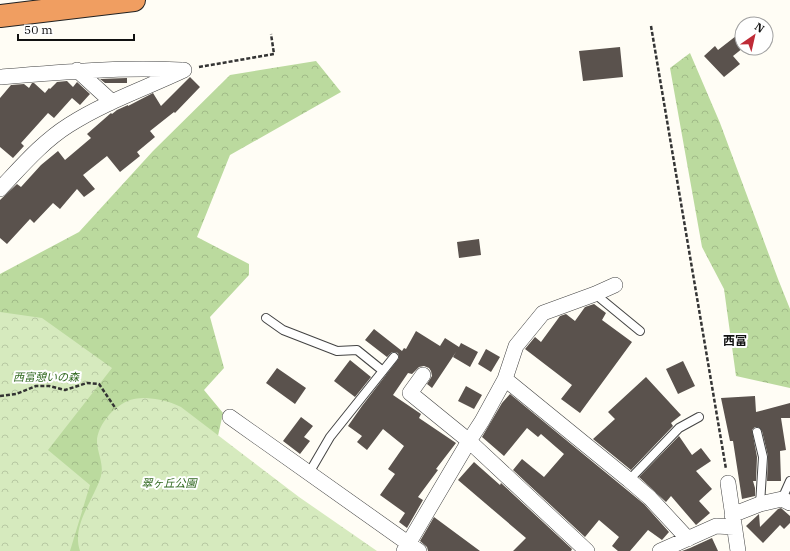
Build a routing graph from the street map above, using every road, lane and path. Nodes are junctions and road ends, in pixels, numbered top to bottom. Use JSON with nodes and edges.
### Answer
{"nodes":[{"id":1,"x":134,"y":0,"type":"edge"},
{"id":2,"x":0,"y":16,"type":"edge"},
{"id":3,"x":652,"y":26,"type":"dead end"},
{"id":4,"x":271,"y":34,"type":"dead end"},
{"id":5,"x":77,"y":70,"type":"junction"},
{"id":6,"x":184,"y":70,"type":"junction"},
{"id":7,"x":0,"y":78,"type":"edge"},
{"id":8,"x":112,"y":102,"type":"junction"},
{"id":9,"x":3,"y":179,"type":"edge"},
{"id":10,"x":615,"y":285,"type":"dead end"},
{"id":11,"x":595,"y":294,"type":"junction"},
{"id":12,"x":266,"y":318,"type":"dead end"},
{"id":13,"x":640,"y":331,"type":"dead end"},
{"id":14,"x":394,"y":357,"type":"dead end"},
{"id":15,"x":383,"y":371,"type":"junction"},
{"id":16,"x":423,"y":375,"type":"dead end"},
{"id":17,"x":505,"y":378,"type":"junction"},
{"id":18,"x":0,"y":396,"type":"edge"},
{"id":19,"x":116,"y":409,"type":"dead end"},
{"id":20,"x":230,"y":417,"type":"dead end"},
{"id":21,"x":699,"y":417,"type":"dead end"},
{"id":22,"x":757,"y":432,"type":"dead end"},
{"id":23,"x":469,"y":441,"type":"junction"},
{"id":24,"x":309,"y":473,"type":"junction"},
{"id":25,"x":629,"y":480,"type":"junction"},
{"id":26,"x":790,"y":481,"type":"edge"},
{"id":27,"x":728,"y":483,"type":"joint"},
{"id":28,"x":786,"y":501,"type":"edge"},
{"id":29,"x":760,"y":504,"type":"junction"},
{"id":30,"x":733,"y":521,"type":"junction"},
{"id":31,"x":688,"y":539,"type":"junction"},
{"id":32,"x":411,"y":548,"type":"edge"},
{"id":33,"x":586,"y":551,"type":"edge"},
{"id":34,"x":660,"y":551,"type":"edge"},
{"id":35,"x":738,"y":551,"type":"edge"}],
"edges":[{"from":1,"to":2,"type":"highway"},
{"from":3,"to":27,"type":"path"},
{"from":4,"to":6,"type":"path"},
{"from":5,"to":6,"type":"street"},
{"from":5,"to":7,"type":"street"},
{"from":5,"to":8,"type":"street"},
{"from":6,"to":8,"type":"street"},
{"from":8,"to":9,"type":"street"},
{"from":10,"to":11,"type":"street"},
{"from":11,"to":13,"type":"lane"},
{"from":11,"to":17,"type":"street"},
{"from":12,"to":15,"type":"lane"},
{"from":14,"to":15,"type":"lane"},
{"from":15,"to":24,"type":"lane"},
{"from":16,"to":23,"type":"street"},
{"from":17,"to":23,"type":"street"},
{"from":17,"to":25,"type":"street"},
{"from":18,"to":19,"type":"path"},
{"from":20,"to":24,"type":"street"},
{"from":21,"to":25,"type":"lane"},
{"from":22,"to":29,"type":"lane"},
{"from":23,"to":32,"type":"street"},
{"from":23,"to":33,"type":"street"},
{"from":24,"to":32,"type":"street"},
{"from":25,"to":31,"type":"street"},
{"from":26,"to":28,"type":"lane"},
{"from":27,"to":30,"type":"street"},
{"from":28,"to":29,"type":"street"},
{"from":29,"to":30,"type":"street"},
{"from":30,"to":31,"type":"street"},
{"from":30,"to":35,"type":"street"},
{"from":31,"to":34,"type":"street"}]}
